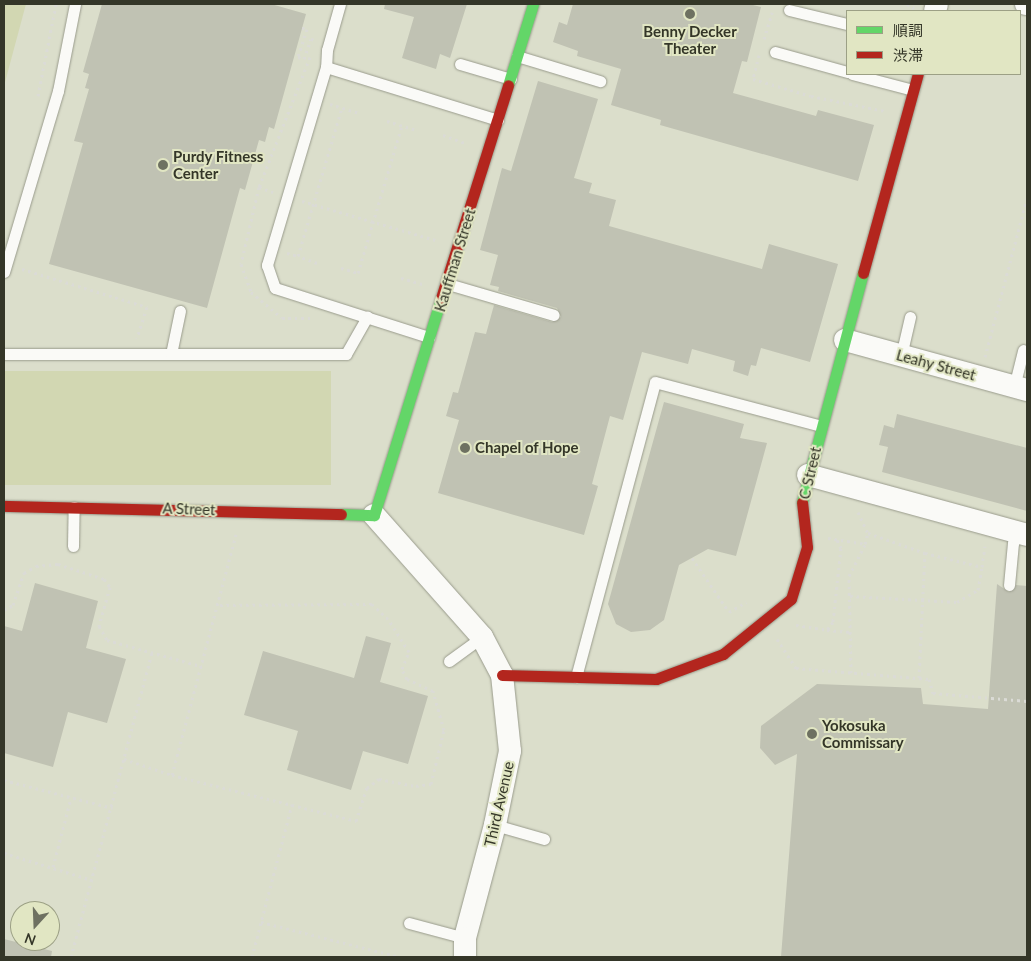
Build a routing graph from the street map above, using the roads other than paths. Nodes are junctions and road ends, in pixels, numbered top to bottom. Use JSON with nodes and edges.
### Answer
{"nodes":[{"id":1,"x":75,"y":4,"type":"edge"},
{"id":2,"x":338,"y":4,"type":"edge"},
{"id":3,"x":533,"y":4,"type":"edge"},
{"id":4,"x":937,"y":4,"type":"edge"},
{"id":5,"x":915,"y":8,"type":"edge"},
{"id":6,"x":789,"y":10,"type":"dead end"},
{"id":7,"x":846,"y":24,"type":"edge"},
{"id":8,"x":775,"y":52,"type":"dead end"},
{"id":9,"x":517,"y":56,"type":"junction"},
{"id":10,"x":460,"y":64,"type":"dead end"},
{"id":11,"x":326,"y":67,"type":"junction"},
{"id":12,"x":846,"y":72,"type":"edge"},
{"id":13,"x":856,"y":75,"type":"edge"},
{"id":14,"x":918,"y":75,"type":"edge"},
{"id":15,"x":510,"y":78,"type":"junction"},
{"id":16,"x":600,"y":81,"type":"dead end"},
{"id":17,"x":914,"y":90,"type":"junction"},
{"id":18,"x":498,"y":120,"type":"junction"},
{"id":19,"x":4,"y":272,"type":"edge"},
{"id":20,"x":448,"y":284,"type":"junction"},
{"id":21,"x":180,"y":311,"type":"dead end"},
{"id":22,"x":554,"y":315,"type":"dead end"},
{"id":23,"x":367,"y":317,"type":"junction"},
{"id":24,"x":910,"y":318,"type":"dead end"},
{"id":25,"x":431,"y":338,"type":"junction"},
{"id":26,"x":845,"y":340,"type":"junction"},
{"id":27,"x":1023,"y":350,"type":"dead end"},
{"id":28,"x":4,"y":354,"type":"edge"},
{"id":29,"x":171,"y":354,"type":"junction"},
{"id":30,"x":900,"y":356,"type":"junction"},
{"id":31,"x":1020,"y":389,"type":"edge"},
{"id":32,"x":821,"y":426,"type":"junction"},
{"id":33,"x":808,"y":475,"type":"junction"},
{"id":34,"x":74,"y":505,"type":"junction"},
{"id":35,"x":4,"y":506,"type":"edge"},
{"id":36,"x":374,"y":515,"type":"junction"},
{"id":37,"x":1023,"y":534,"type":"edge"},
{"id":38,"x":73,"y":546,"type":"dead end"},
{"id":39,"x":1009,"y":585,"type":"dead end"},
{"id":40,"x":482,"y":637,"type":"junction"},
{"id":41,"x":449,"y":661,"type":"dead end"},
{"id":42,"x":502,"y":675,"type":"junction"},
{"id":43,"x":576,"y":677,"type":"junction"},
{"id":44,"x":495,"y":826,"type":"junction"},
{"id":45,"x":544,"y":839,"type":"dead end"},
{"id":46,"x":409,"y":923,"type":"dead end"},
{"id":47,"x":465,"y":947,"type":"edge"}],
"edges":[{"from":1,"to":19,"type":"lane"},
{"from":2,"to":11,"type":"lane"},
{"from":3,"to":9,"type":"street","name":"Kauffman Street"},
{"from":4,"to":5,"type":"street"},
{"from":6,"to":7,"type":"lane"},
{"from":8,"to":12,"type":"lane"},
{"from":9,"to":15,"type":"street","name":"Kauffman Street"},
{"from":9,"to":16,"type":"lane"},
{"from":10,"to":15,"type":"lane"},
{"from":11,"to":18,"type":"lane"},
{"from":11,"to":23,"type":"lane"},
{"from":13,"to":17,"type":"lane"},
{"from":14,"to":17,"type":"street","name":"C Street"},
{"from":15,"to":18,"type":"street","name":"Kauffman Street"},
{"from":17,"to":26,"type":"street","name":"C Street"},
{"from":18,"to":20,"type":"street","name":"Kauffman Street"},
{"from":20,"to":22,"type":"lane"},
{"from":20,"to":25,"type":"street","name":"Kauffman Street"},
{"from":21,"to":29,"type":"lane"},
{"from":23,"to":25,"type":"lane"},
{"from":23,"to":29,"type":"lane"},
{"from":24,"to":30,"type":"lane"},
{"from":25,"to":36,"type":"street","name":"Kauffman Street"},
{"from":26,"to":30,"type":"street","name":"Leahy Street"},
{"from":26,"to":32,"type":"street","name":"C Street"},
{"from":27,"to":31,"type":"lane"},
{"from":28,"to":29,"type":"lane"},
{"from":30,"to":31,"type":"street","name":"Leahy Street"},
{"from":32,"to":33,"type":"street","name":"C Street"},
{"from":32,"to":43,"type":"lane"},
{"from":33,"to":37,"type":"street"},
{"from":33,"to":43,"type":"street","name":"C Street"},
{"from":34,"to":35,"type":"street","name":"A Street"},
{"from":34,"to":36,"type":"street","name":"A Street"},
{"from":34,"to":38,"type":"lane"},
{"from":36,"to":40,"type":"street","name":"Third Avenue"},
{"from":37,"to":39,"type":"lane"},
{"from":40,"to":41,"type":"lane"},
{"from":40,"to":42,"type":"street","name":"Third Avenue"},
{"from":42,"to":43,"type":"street","name":"C Street"},
{"from":42,"to":44,"type":"street","name":"Third Avenue"},
{"from":44,"to":45,"type":"lane"},
{"from":44,"to":47,"type":"street","name":"Third Avenue"},
{"from":46,"to":47,"type":"lane"}]}
